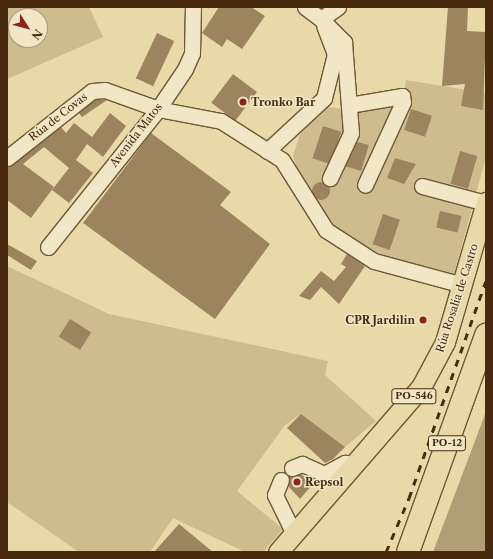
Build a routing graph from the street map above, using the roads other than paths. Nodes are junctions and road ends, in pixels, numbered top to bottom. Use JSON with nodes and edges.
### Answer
{"nodes":[{"id":1,"x":305,"y":7,"type":"edge"},
{"id":2,"x":338,"y":7,"type":"edge"},
{"id":3,"x":190,"y":8,"type":"edge"},
{"id":4,"x":321,"y":19,"type":"junction"},
{"id":5,"x":349,"y":105,"type":"junction"},
{"id":6,"x":158,"y":109,"type":"junction"},
{"id":7,"x":267,"y":151,"type":"junction"},
{"id":8,"x":7,"y":158,"type":"edge"},
{"id":9,"x":330,"y":178,"type":"dead end"},
{"id":10,"x":365,"y":185,"type":"dead end"},
{"id":11,"x":422,"y":186,"type":"dead end"},
{"id":12,"x":486,"y":203,"type":"edge"},
{"id":13,"x":48,"y":247,"type":"dead end"},
{"id":14,"x":463,"y":285,"type":"junction"},
{"id":15,"x":486,"y":335,"type":"edge"},
{"id":16,"x":486,"y":372,"type":"edge"},
{"id":17,"x":356,"y":464,"type":"junction"},
{"id":18,"x":292,"y":468,"type":"dead end"},
{"id":19,"x":281,"y":480,"type":"dead end"},
{"id":20,"x":294,"y":534,"type":"junction"},
{"id":21,"x":278,"y":552,"type":"edge"},
{"id":22,"x":408,"y":552,"type":"edge"},
{"id":23,"x":419,"y":552,"type":"edge"}],
"edges":[{"from":1,"to":4,"type":"street"},
{"from":2,"to":4,"type":"street"},
{"from":3,"to":6,"type":"street","name":"Avenida Matos"},
{"from":4,"to":5,"type":"street"},
{"from":4,"to":7,"type":"street"},
{"from":5,"to":9,"type":"street"},
{"from":5,"to":10,"type":"street"},
{"from":6,"to":7,"type":"street","name":"Rúa de Covas"},
{"from":6,"to":8,"type":"street","name":"Rúa de Covas"},
{"from":6,"to":13,"type":"street","name":"Avenida Matos"},
{"from":7,"to":14,"type":"street","name":"Rúa de Covas"},
{"from":11,"to":12,"type":"street","name":"Rúa Rosalía de Castro"},
{"from":12,"to":14,"type":"main road","name":"Rúa Rosalía de Castro","number":"PO-546"},
{"from":14,"to":17,"type":"main road","name":"Rúa Rosalía de Castro","number":"PO-546"},
{"from":15,"to":22,"type":"highway","number":"PO-12"},
{"from":16,"to":23,"type":"highway","number":"PO-12"},
{"from":17,"to":18,"type":"street"},
{"from":17,"to":20,"type":"main road","name":"Rúa Rosalía de Castro","number":"PO-546"},
{"from":19,"to":20,"type":"street"},
{"from":20,"to":21,"type":"main road","name":"Rúa Rosalía de Castro","number":"PO-546"}]}
